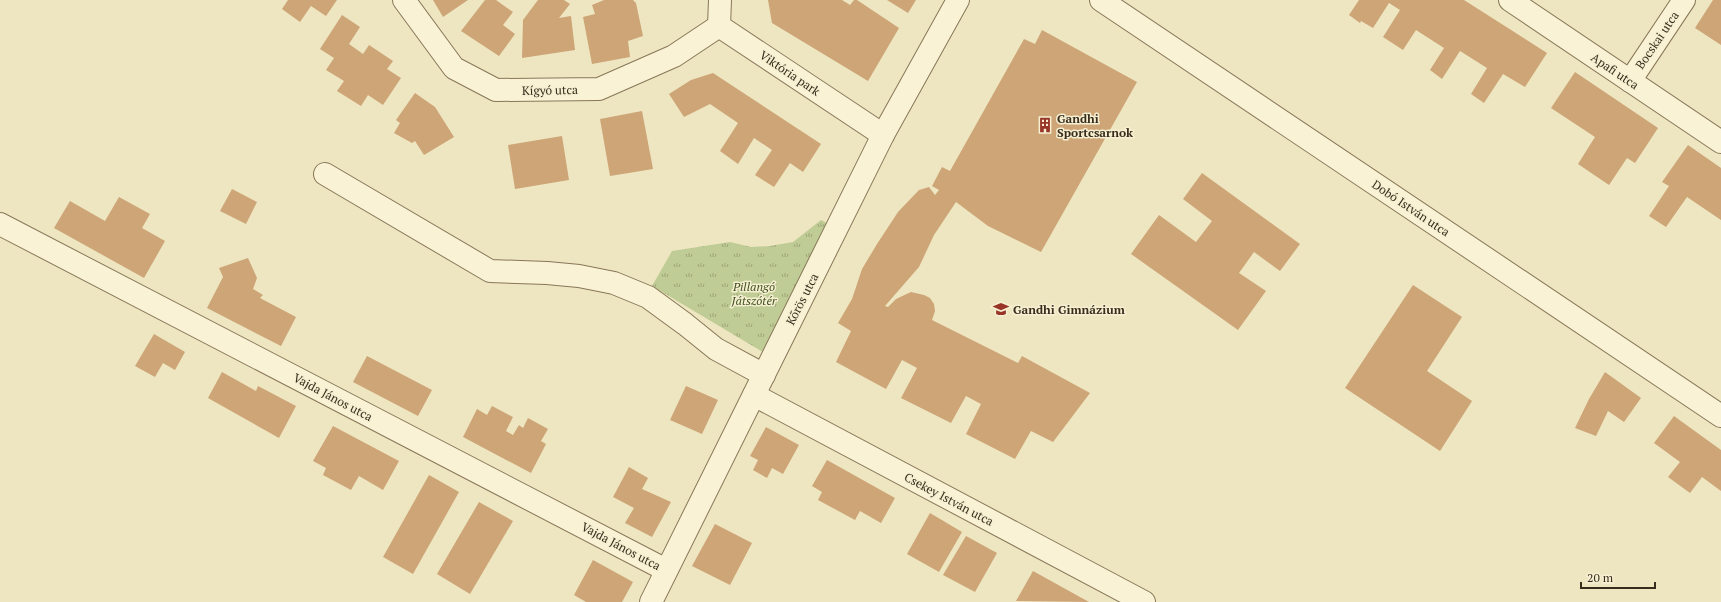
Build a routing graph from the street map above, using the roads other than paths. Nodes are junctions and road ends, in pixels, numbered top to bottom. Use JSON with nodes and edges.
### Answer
{"nodes":[{"id":1,"x":404,"y":0,"type":"edge"},
{"id":2,"x":720,"y":0,"type":"edge"},
{"id":3,"x":958,"y":0,"type":"edge"},
{"id":4,"x":1101,"y":0,"type":"edge"},
{"id":5,"x":1510,"y":0,"type":"edge"},
{"id":6,"x":1684,"y":0,"type":"edge"},
{"id":7,"x":719,"y":26,"type":"junction"},
{"id":8,"x":1630,"y":80,"type":"junction"},
{"id":9,"x":883,"y":136,"type":"junction"},
{"id":10,"x":1721,"y":142,"type":"edge"},
{"id":11,"x":325,"y":174,"type":"dead end"},
{"id":12,"x":0,"y":224,"type":"edge"},
{"id":13,"x":764,"y":375,"type":"junction"},
{"id":14,"x":754,"y":395,"type":"junction"},
{"id":15,"x":1721,"y":416,"type":"edge"},
{"id":16,"x":666,"y":570,"type":"junction"},
{"id":17,"x":651,"y":602,"type":"edge"},
{"id":18,"x":1144,"y":602,"type":"edge"}],
"edges":[{"from":1,"to":7,"type":"street","name":"Kígyó utca"},
{"from":2,"to":7,"type":"street"},
{"from":3,"to":9,"type":"street","name":"Kőrös utca"},
{"from":4,"to":15,"type":"street","name":"Dobó István utca"},
{"from":5,"to":8,"type":"street","name":"Apafi utca"},
{"from":6,"to":8,"type":"street","name":"Bocskai utca"},
{"from":7,"to":9,"type":"street","name":"Viktória park"},
{"from":8,"to":10,"type":"street","name":"Apafi utca"},
{"from":9,"to":13,"type":"street","name":"Kőrös utca"},
{"from":11,"to":13,"type":"street"},
{"from":12,"to":16,"type":"street","name":"Vajda János utca"},
{"from":13,"to":14,"type":"street","name":"Kőrös utca"},
{"from":14,"to":16,"type":"street","name":"Kőrös utca"},
{"from":14,"to":18,"type":"street","name":"Csekey István utca"},
{"from":16,"to":17,"type":"street","name":"Kőrös utca"}]}
